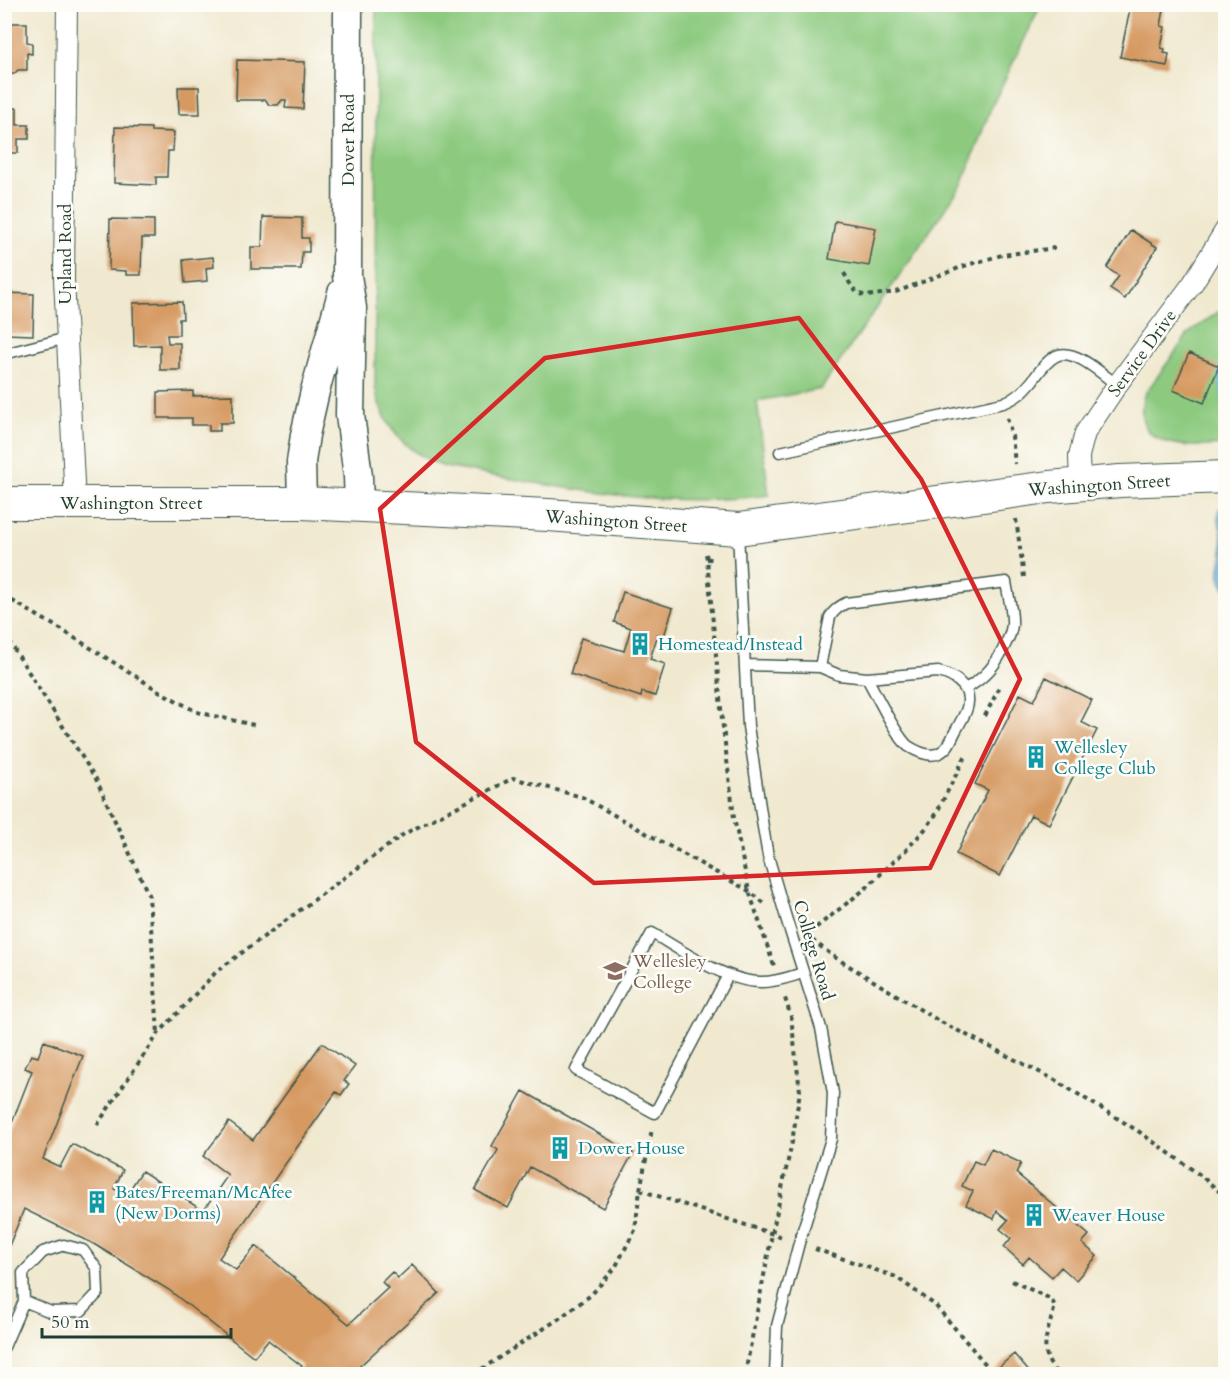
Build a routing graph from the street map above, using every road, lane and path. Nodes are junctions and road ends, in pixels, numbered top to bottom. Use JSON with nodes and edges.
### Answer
{"nodes":[{"id":1,"x":67,"y":4,"type":"edge"},
{"id":2,"x":348,"y":4,"type":"edge"},
{"id":3,"x":1226,"y":229,"type":"edge"},
{"id":4,"x":1055,"y":248,"type":"dead end"},
{"id":5,"x":844,"y":273,"type":"dead end"},
{"id":6,"x":347,"y":276,"type":"junction"},
{"id":7,"x":67,"y":338,"type":"junction"},
{"id":8,"x":4,"y":354,"type":"edge"},
{"id":9,"x":1117,"y":386,"type":"junction"},
{"id":10,"x":1003,"y":403,"type":"junction"},
{"id":11,"x":780,"y":452,"type":"dead end"},
{"id":12,"x":1016,"y":473,"type":"dead end"},
{"id":13,"x":1226,"y":477,"type":"edge"},
{"id":14,"x":1080,"y":484,"type":"junction"},
{"id":15,"x":4,"y":503,"type":"edge"},
{"id":16,"x":75,"y":503,"type":"junction"},
{"id":17,"x":302,"y":503,"type":"junction"},
{"id":18,"x":359,"y":505,"type":"junction"},
{"id":19,"x":738,"y":529,"type":"junction"},
{"id":20,"x":707,"y":559,"type":"dead end"},
{"id":21,"x":716,"y":559,"type":"dead end"},
{"id":22,"x":4,"y":596,"type":"edge"},
{"id":23,"x":4,"y":633,"type":"edge"},
{"id":24,"x":745,"y":665,"type":"junction"},
{"id":25,"x":820,"y":667,"type":"junction"},
{"id":26,"x":867,"y":678,"type":"junction"},
{"id":27,"x":965,"y":689,"type":"junction"},
{"id":28,"x":258,"y":726,"type":"dead end"},
{"id":29,"x":951,"y":784,"type":"dead end"},
{"id":30,"x":770,"y":908,"type":"dead end"},
{"id":31,"x":803,"y":973,"type":"junction"},
{"id":32,"x":728,"y":975,"type":"junction"},
{"id":33,"x":158,"y":1035,"type":"junction"},
{"id":34,"x":655,"y":1113,"type":"junction"},
{"id":35,"x":97,"y":1125,"type":"dead end"},
{"id":36,"x":640,"y":1190,"type":"junction"},
{"id":37,"x":1226,"y":1197,"type":"edge"},
{"id":38,"x":799,"y":1243,"type":"junction"},
{"id":39,"x":1012,"y":1281,"type":"dead end"},
{"id":40,"x":24,"y":1301,"type":"junction"},
{"id":41,"x":4,"y":1347,"type":"edge"},
{"id":42,"x":988,"y":1366,"type":"dead end"},
{"id":43,"x":474,"y":1374,"type":"edge"},
{"id":44,"x":775,"y":1374,"type":"edge"},
{"id":45,"x":1058,"y":1374,"type":"edge"}],
"edges":[{"from":1,"to":7,"type":"street","name":"Upland Road"},
{"from":2,"to":6,"type":"street","name":"Dover Road"},
{"from":3,"to":9,"type":"street","name":"Service Drive"},
{"from":4,"to":5,"type":"path"},
{"from":6,"to":17,"type":"street","name":"Dover Road"},
{"from":6,"to":18,"type":"street","name":"Dover Road"},
{"from":7,"to":8,"type":"lane"},
{"from":7,"to":16,"type":"street","name":"Upland Road"},
{"from":9,"to":10,"type":"lane"},
{"from":9,"to":14,"type":"street","name":"Service Drive"},
{"from":10,"to":11,"type":"lane"},
{"from":10,"to":12,"type":"path"},
{"from":13,"to":14,"type":"main road","name":"Washington Street"},
{"from":14,"to":19,"type":"main road","name":"Washington Street"},
{"from":15,"to":16,"type":"main road","name":"Washington Street"},
{"from":16,"to":17,"type":"main road","name":"Washington Street"},
{"from":17,"to":18,"type":"main road","name":"Washington Street"},
{"from":18,"to":19,"type":"main road","name":"Washington Street"},
{"from":19,"to":24,"type":"lane","name":"College Road"},
{"from":20,"to":21,"type":"path"},
{"from":22,"to":28,"type":"path"},
{"from":23,"to":33,"type":"path"},
{"from":24,"to":25,"type":"lane"},
{"from":24,"to":31,"type":"lane","name":"College Road"},
{"from":25,"to":26,"type":"lane"},
{"from":25,"to":27,"type":"lane"},
{"from":26,"to":27,"type":"lane"},
{"from":26,"to":27,"type":"lane"},
{"from":29,"to":37,"type":"path"},
{"from":30,"to":33,"type":"path"},
{"from":31,"to":32,"type":"lane"},
{"from":31,"to":38,"type":"lane","name":"College Road"},
{"from":32,"to":34,"type":"lane"},
{"from":32,"to":34,"type":"lane"},
{"from":33,"to":35,"type":"path"},
{"from":34,"to":36,"type":"path"},
{"from":36,"to":38,"type":"path"},
{"from":36,"to":43,"type":"path"},
{"from":38,"to":42,"type":"path"},
{"from":38,"to":44,"type":"lane","name":"College Road"},
{"from":39,"to":45,"type":"path"},
{"from":40,"to":40,"type":"lane"},
{"from":40,"to":41,"type":"lane"}]}
